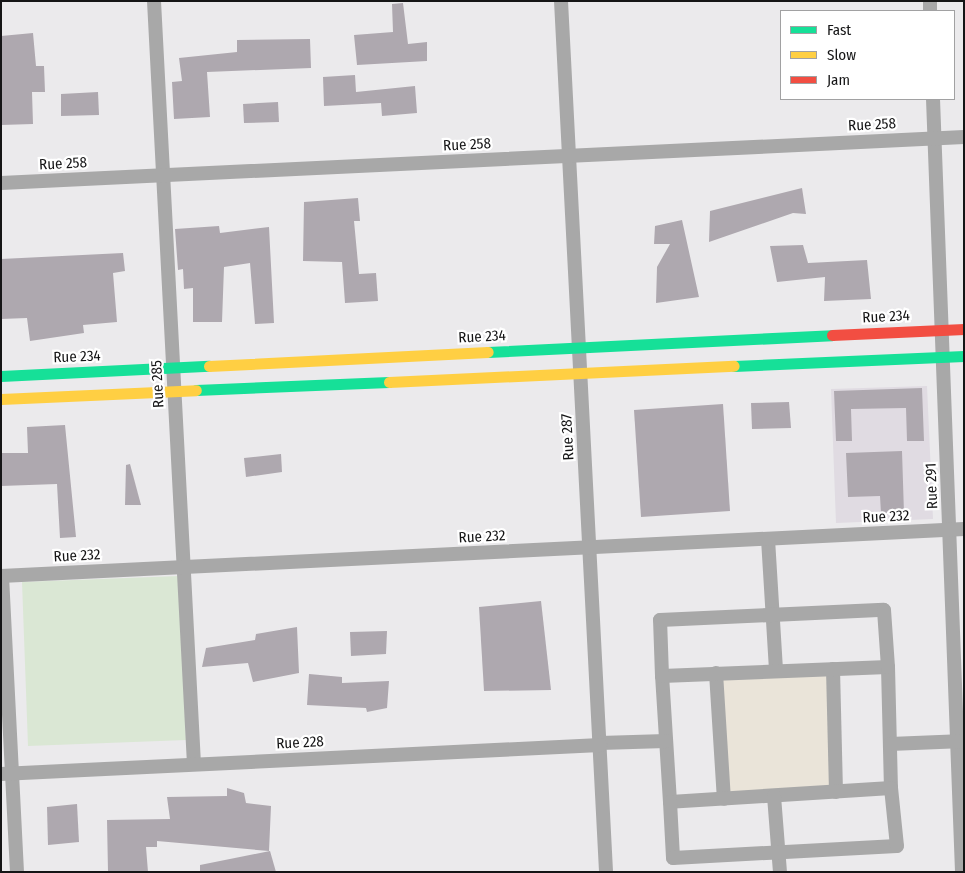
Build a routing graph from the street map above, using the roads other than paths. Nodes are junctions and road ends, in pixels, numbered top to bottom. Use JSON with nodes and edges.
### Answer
{"nodes":[{"id":1,"x":154,"y":1,"type":"edge"},
{"id":2,"x":561,"y":1,"type":"edge"},
{"id":3,"x":933,"y":100,"type":"edge"},
{"id":4,"x":964,"y":137,"type":"edge"},
{"id":5,"x":935,"y":139,"type":"junction"},
{"id":6,"x":569,"y":156,"type":"junction"},
{"id":7,"x":163,"y":176,"type":"junction"},
{"id":8,"x":1,"y":184,"type":"edge"},
{"id":9,"x":964,"y":328,"type":"edge"},
{"id":10,"x":942,"y":330,"type":"junction"},
{"id":11,"x":579,"y":347,"type":"junction"},
{"id":12,"x":943,"y":356,"type":"junction"},
{"id":13,"x":964,"y":356,"type":"edge"},
{"id":14,"x":173,"y":369,"type":"junction"},
{"id":15,"x":580,"y":374,"type":"junction"},
{"id":16,"x":1,"y":376,"type":"edge"},
{"id":17,"x":174,"y":392,"type":"junction"},
{"id":18,"x":1,"y":399,"type":"edge"},
{"id":19,"x":957,"y":530,"type":"edge"},
{"id":20,"x":768,"y":539,"type":"junction"},
{"id":21,"x":590,"y":548,"type":"junction"},
{"id":22,"x":184,"y":567,"type":"junction"},
{"id":23,"x":2,"y":576,"type":"edge"},
{"id":24,"x":772,"y":614,"type":"junction"},
{"id":25,"x":888,"y":667,"type":"junction"},
{"id":26,"x":833,"y":669,"type":"junction"},
{"id":27,"x":776,"y":671,"type":"junction"},
{"id":28,"x":716,"y":673,"type":"junction"},
{"id":29,"x":662,"y":676,"type":"junction"},
{"id":30,"x":666,"y":741,"type":"junction"},
{"id":31,"x":961,"y":741,"type":"edge"},
{"id":32,"x":600,"y":744,"type":"junction"},
{"id":33,"x":890,"y":744,"type":"junction"},
{"id":34,"x":194,"y":764,"type":"junction"},
{"id":35,"x":7,"y":773,"type":"edge"},
{"id":36,"x":891,"y":788,"type":"junction"},
{"id":37,"x":836,"y":792,"type":"junction"},
{"id":38,"x":774,"y":796,"type":"junction"},
{"id":39,"x":724,"y":799,"type":"junction"},
{"id":40,"x":670,"y":802,"type":"junction"},
{"id":41,"x":778,"y":853,"type":"junction"},
{"id":42,"x":17,"y":872,"type":"edge"},
{"id":43,"x":606,"y":872,"type":"edge"},
{"id":44,"x":780,"y":872,"type":"edge"},
{"id":45,"x":962,"y":872,"type":"edge"}],
"edges":[{"from":1,"to":7,"type":"street","name":"Rue 285"},
{"from":2,"to":6,"type":"street","name":"Rue 287"},
{"from":3,"to":5,"type":"street","name":"Rue 291"},
{"from":4,"to":5,"type":"street","name":"Rue 258"},
{"from":5,"to":6,"type":"street","name":"Rue 258"},
{"from":5,"to":10,"type":"street","name":"Rue 291"},
{"from":6,"to":7,"type":"street","name":"Rue 258"},
{"from":6,"to":11,"type":"street","name":"Rue 287"},
{"from":7,"to":8,"type":"street","name":"Rue 258"},
{"from":7,"to":14,"type":"street","name":"Rue 285"},
{"from":9,"to":10,"type":"main road","name":"Rue 234"},
{"from":10,"to":11,"type":"main road","name":"Rue 234"},
{"from":10,"to":12,"type":"street","name":"Rue 291"},
{"from":11,"to":14,"type":"main road","name":"Rue 234"},
{"from":11,"to":15,"type":"street","name":"Rue 287"},
{"from":12,"to":13,"type":"main road"},
{"from":12,"to":15,"type":"main road"},
{"from":12,"to":19,"type":"street","name":"Rue 291"},
{"from":14,"to":16,"type":"main road","name":"Rue 234"},
{"from":14,"to":17,"type":"street","name":"Rue 285"},
{"from":15,"to":17,"type":"main road"},
{"from":15,"to":21,"type":"street","name":"Rue 287"},
{"from":17,"to":18,"type":"main road"},
{"from":17,"to":22,"type":"street","name":"Rue 285"},
{"from":19,"to":20,"type":"street","name":"Rue 232"},
{"from":19,"to":31,"type":"street","name":"Rue 291"},
{"from":20,"to":21,"type":"street","name":"Rue 232"},
{"from":20,"to":24,"type":"street"},
{"from":21,"to":22,"type":"street","name":"Rue 232"},
{"from":21,"to":32,"type":"street","name":"Rue 287"},
{"from":22,"to":23,"type":"street","name":"Rue 232"},
{"from":22,"to":34,"type":"street","name":"Rue 285"},
{"from":23,"to":35,"type":"street"},
{"from":24,"to":25,"type":"street"},
{"from":24,"to":27,"type":"street"},
{"from":24,"to":29,"type":"street"},
{"from":25,"to":26,"type":"street"},
{"from":25,"to":33,"type":"street"},
{"from":26,"to":27,"type":"street"},
{"from":26,"to":37,"type":"street"},
{"from":27,"to":28,"type":"street"},
{"from":28,"to":29,"type":"street"},
{"from":28,"to":39,"type":"street"},
{"from":29,"to":30,"type":"street"},
{"from":30,"to":32,"type":"street","name":"Rue 228"},
{"from":30,"to":40,"type":"street"},
{"from":31,"to":33,"type":"street"},
{"from":31,"to":45,"type":"street","name":"Rue 291"},
{"from":32,"to":34,"type":"street","name":"Rue 228"},
{"from":32,"to":43,"type":"street","name":"Rue 287"},
{"from":33,"to":36,"type":"street"},
{"from":34,"to":35,"type":"street","name":"Rue 228"},
{"from":35,"to":42,"type":"street"},
{"from":36,"to":37,"type":"street"},
{"from":36,"to":41,"type":"street"},
{"from":37,"to":38,"type":"street"},
{"from":38,"to":39,"type":"street"},
{"from":38,"to":41,"type":"street"},
{"from":39,"to":40,"type":"street"},
{"from":40,"to":41,"type":"street"},
{"from":41,"to":44,"type":"street"}]}
